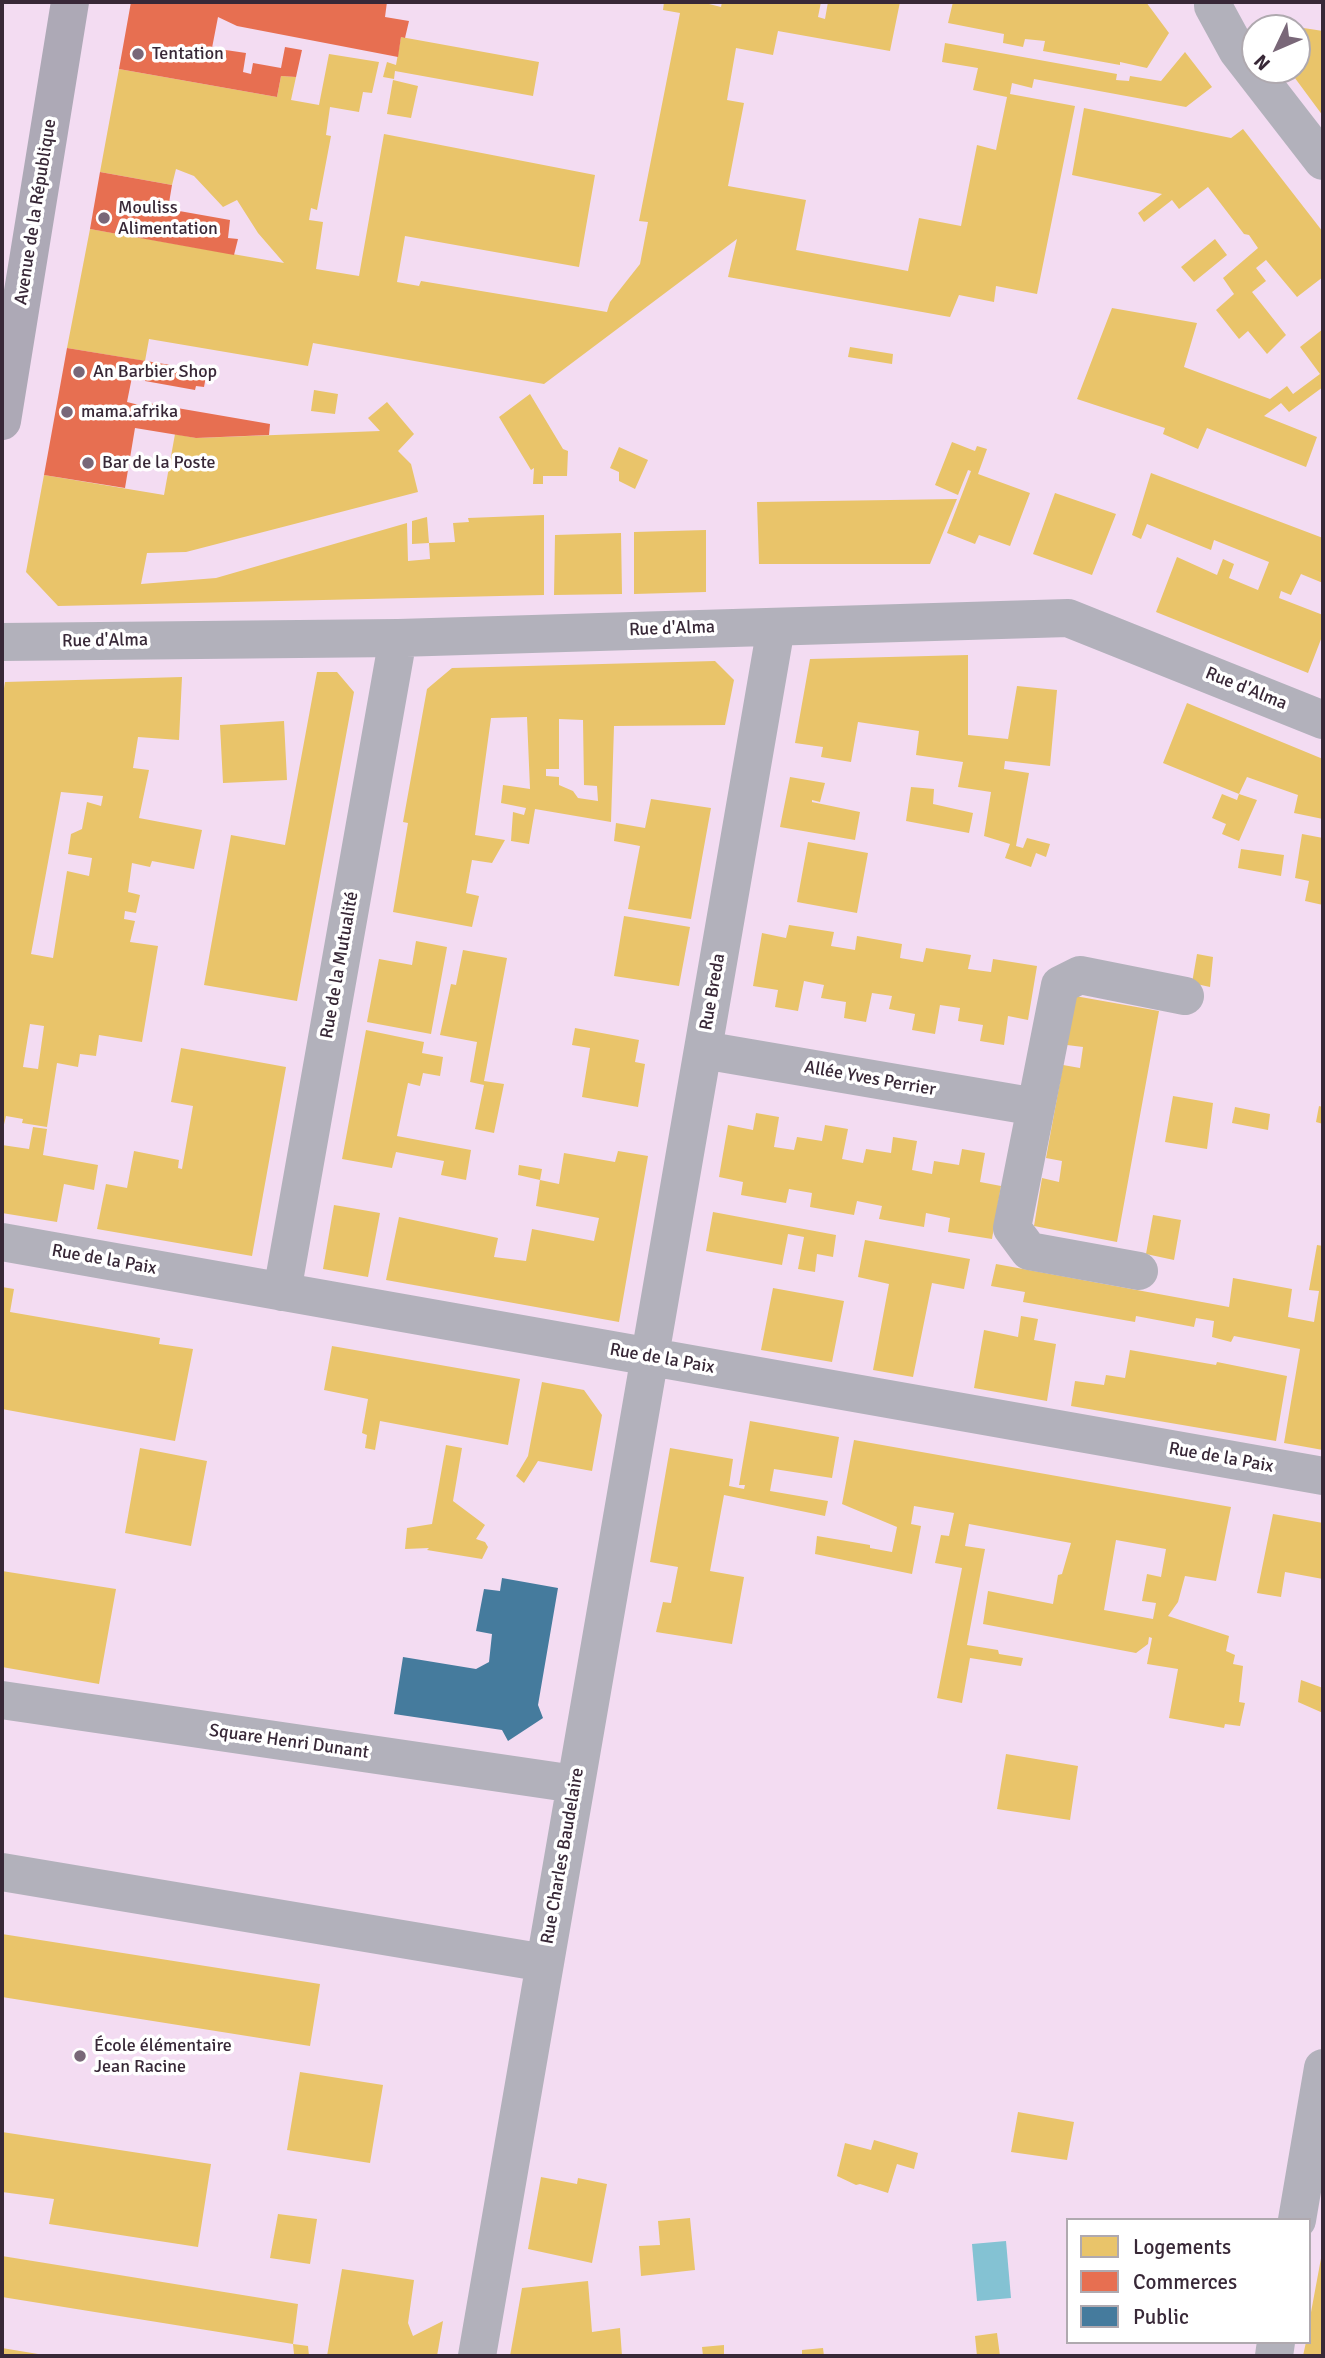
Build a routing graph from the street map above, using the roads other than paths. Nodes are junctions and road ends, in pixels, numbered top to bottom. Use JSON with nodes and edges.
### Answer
{"nodes":[{"id":1,"x":70,"y":2,"type":"edge"},
{"id":2,"x":1213,"y":2,"type":"edge"},
{"id":3,"x":1323,"y":161,"type":"edge"},
{"id":4,"x":2,"y":421,"type":"edge"},
{"id":5,"x":776,"y":627,"type":"junction"},
{"id":6,"x":398,"y":638,"type":"junction"},
{"id":7,"x":2,"y":642,"type":"edge"},
{"id":8,"x":1323,"y":720,"type":"edge"},
{"id":9,"x":1185,"y":996,"type":"dead end"},
{"id":10,"x":703,"y":1050,"type":"junction"},
{"id":11,"x":1036,"y":1107,"type":"junction"},
{"id":12,"x":2,"y":1242,"type":"edge"},
{"id":13,"x":1139,"y":1271,"type":"dead end"},
{"id":14,"x":282,"y":1292,"type":"junction"},
{"id":15,"x":650,"y":1357,"type":"junction"},
{"id":16,"x":1323,"y":1476,"type":"edge"},
{"id":17,"x":2,"y":1700,"type":"edge"},
{"id":18,"x":575,"y":1784,"type":"junction"},
{"id":19,"x":2,"y":1872,"type":"edge"},
{"id":20,"x":545,"y":1963,"type":"junction"},
{"id":21,"x":1323,"y":2068,"type":"edge"},
{"id":22,"x":1297,"y":2218,"type":"edge"},
{"id":23,"x":477,"y":2356,"type":"edge"}],
"edges":[{"from":1,"to":4,"type":"main road","name":"Avenue de la République"},
{"from":2,"to":3,"type":"street"},
{"from":5,"to":6,"type":"street","name":"Rue d'Alma"},
{"from":5,"to":8,"type":"street","name":"Rue d'Alma"},
{"from":5,"to":10,"type":"street","name":"Rue Breda"},
{"from":6,"to":7,"type":"street","name":"Rue d'Alma"},
{"from":6,"to":14,"type":"street","name":"Rue de la Mutualité"},
{"from":9,"to":11,"type":"street"},
{"from":10,"to":11,"type":"street","name":"Allée Yves Perrier"},
{"from":10,"to":15,"type":"street","name":"Rue Breda"},
{"from":11,"to":13,"type":"street"},
{"from":12,"to":14,"type":"street","name":"Rue de la Paix"},
{"from":14,"to":15,"type":"street","name":"Rue de la Paix"},
{"from":15,"to":16,"type":"street","name":"Rue de la Paix"},
{"from":15,"to":18,"type":"street","name":"Rue Charles Baudelaire"},
{"from":17,"to":18,"type":"street","name":"Square Henri Dunant"},
{"from":18,"to":20,"type":"street","name":"Rue Charles Baudelaire"},
{"from":19,"to":20,"type":"street"},
{"from":20,"to":23,"type":"street","name":"Rue Charles Baudelaire"},
{"from":21,"to":22,"type":"street"}]}
